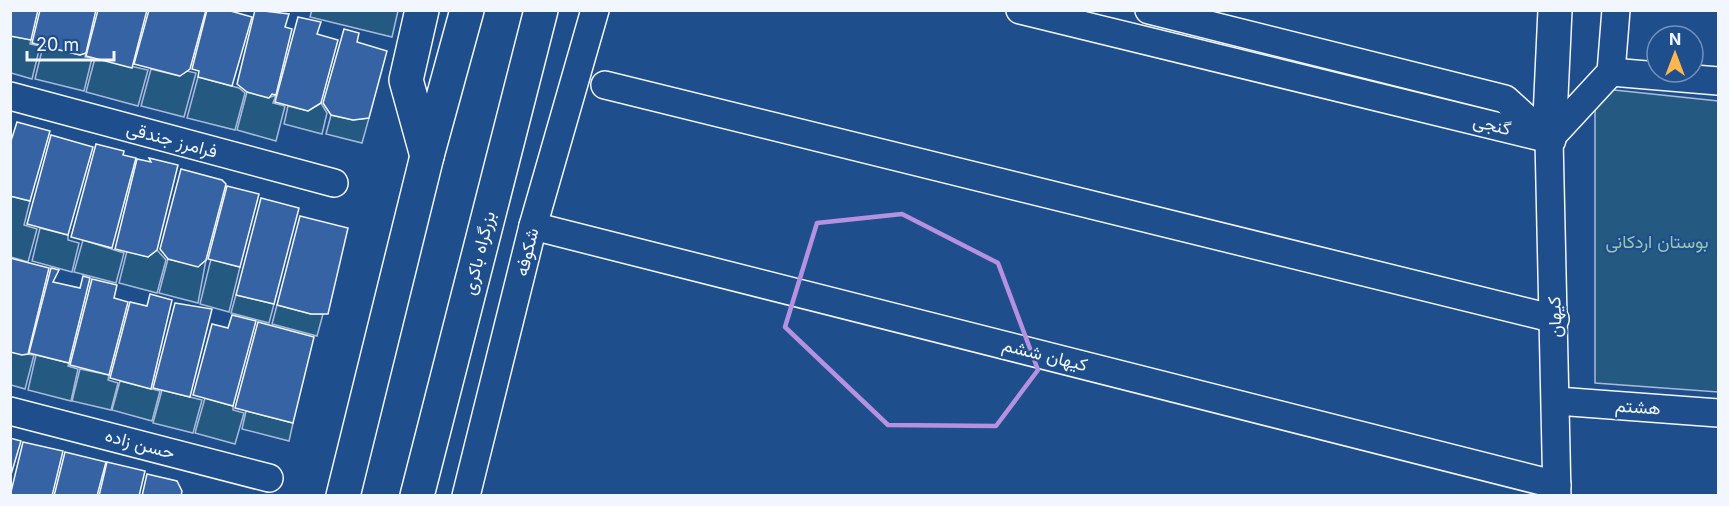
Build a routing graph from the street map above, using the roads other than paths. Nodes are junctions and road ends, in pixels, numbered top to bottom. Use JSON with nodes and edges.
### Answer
{"nodes":[{"id":1,"x":422,"y":10,"type":"edge"},
{"id":2,"x":467,"y":10,"type":"edge"},
{"id":3,"x":541,"y":10,"type":"edge"},
{"id":4,"x":595,"y":10,"type":"edge"},
{"id":5,"x":1020,"y":10,"type":"edge"},
{"id":6,"x":1149,"y":10,"type":"edge"},
{"id":7,"x":1555,"y":10,"type":"edge"},
{"id":8,"x":1616,"y":10,"type":"edge"},
{"id":9,"x":1611,"y":72,"type":"junction"},
{"id":10,"x":1719,"y":81,"type":"edge"},
{"id":11,"x":605,"y":85,"type":"dead end"},
{"id":12,"x":10,"y":96,"type":"edge"},
{"id":13,"x":1549,"y":139,"type":"junction"},
{"id":14,"x":427,"y":156,"type":"junction"},
{"id":15,"x":334,"y":183,"type":"dead end"},
{"id":16,"x":533,"y":226,"type":"junction"},
{"id":17,"x":1555,"y":319,"type":"junction"},
{"id":18,"x":1557,"y":401,"type":"junction"},
{"id":19,"x":10,"y":411,"type":"edge"},
{"id":20,"x":1719,"y":413,"type":"edge"},
{"id":21,"x":269,"y":478,"type":"dead end"},
{"id":22,"x":1557,"y":490,"type":"edge"},
{"id":23,"x":343,"y":495,"type":"edge"},
{"id":24,"x":417,"y":495,"type":"edge"},
{"id":25,"x":466,"y":495,"type":"edge"}],
"edges":[{"from":1,"to":14,"type":"main road"},
{"from":2,"to":14,"type":"main road"},
{"from":3,"to":24,"type":"main road","name":"بزرگراه باکری"},
{"from":4,"to":16,"type":"street","name":"شکوفه"},
{"from":5,"to":13,"type":"street","name":"گنجی"},
{"from":6,"to":13,"type":"street","name":"گنجی"},
{"from":7,"to":13,"type":"main road","name":"کیهان"},
{"from":8,"to":9,"type":"street"},
{"from":9,"to":10,"type":"street"},
{"from":9,"to":13,"type":"street"},
{"from":11,"to":17,"type":"street"},
{"from":12,"to":15,"type":"street","name":"فرامرز جندقی"},
{"from":13,"to":17,"type":"street","name":"کیهان"},
{"from":14,"to":23,"type":"main road"},
{"from":16,"to":22,"type":"street","name":"کیهان ششم"},
{"from":16,"to":25,"type":"street","name":"شکوفه"},
{"from":17,"to":18,"type":"street","name":"کیهان"},
{"from":18,"to":20,"type":"street","name":"هشتم"},
{"from":18,"to":22,"type":"street","name":"کیهان"},
{"from":19,"to":21,"type":"street","name":"حسن زاده"}]}
